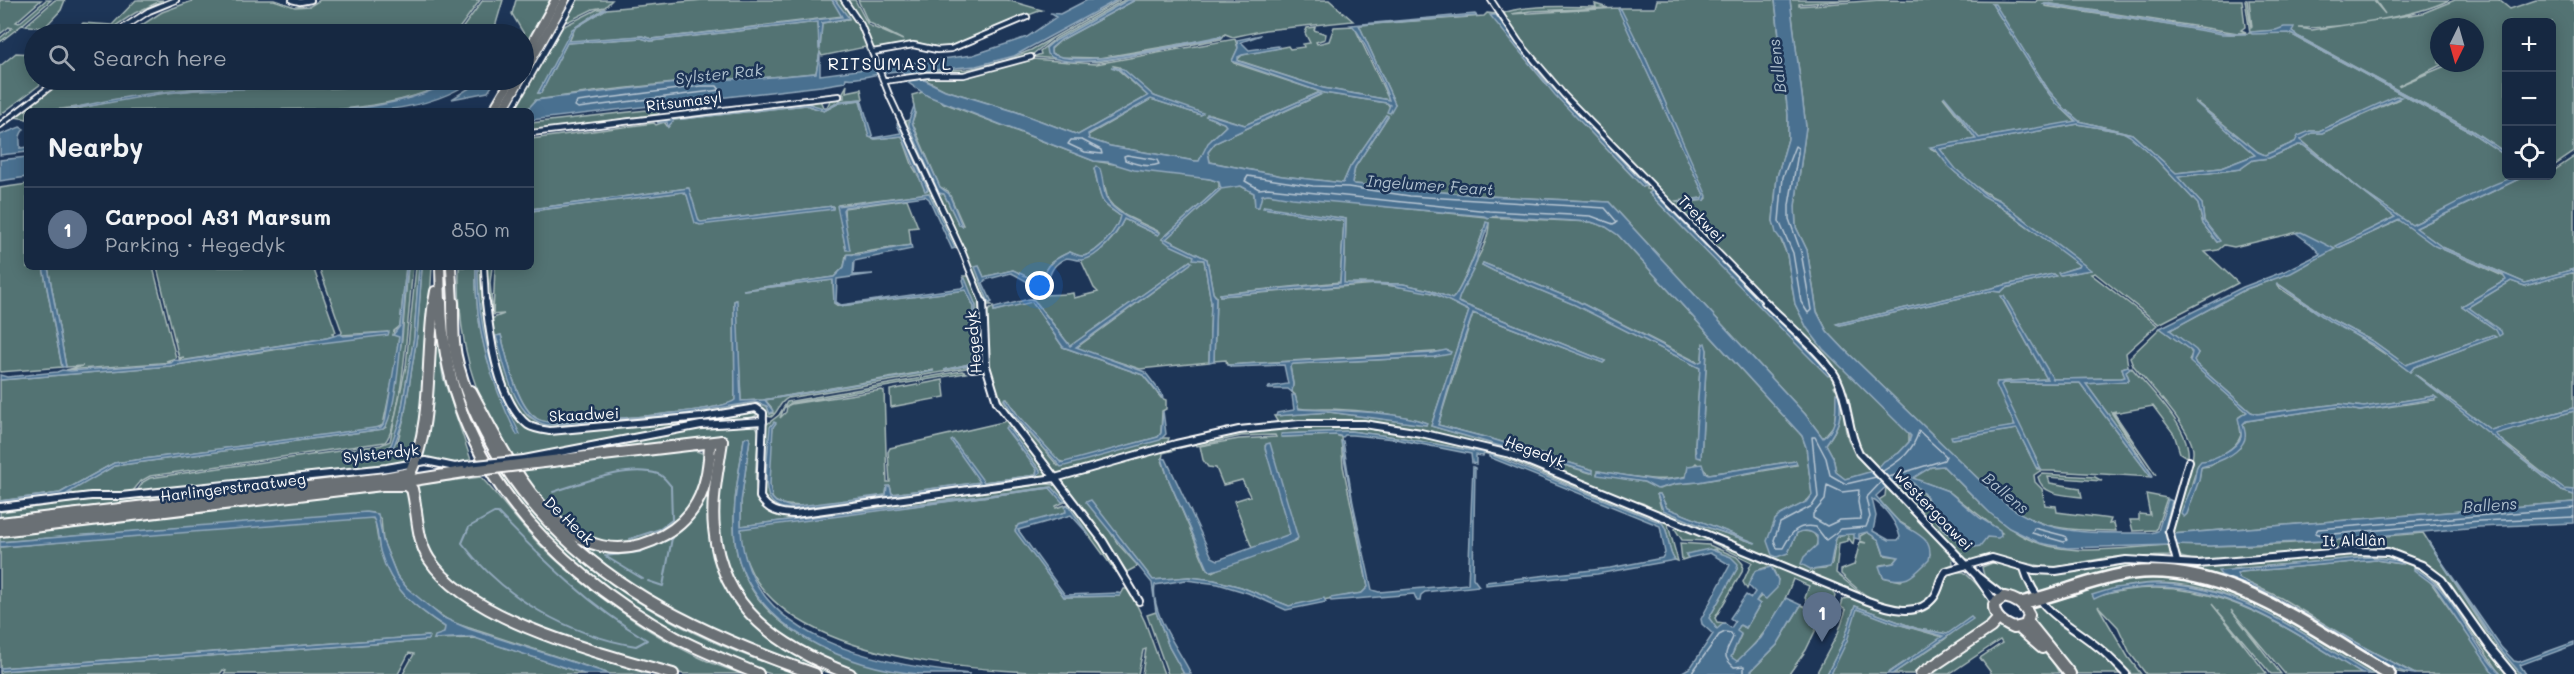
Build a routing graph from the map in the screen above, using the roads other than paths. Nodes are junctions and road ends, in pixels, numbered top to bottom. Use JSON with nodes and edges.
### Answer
{"nodes":[{"id":1,"x":177,"y":0,"type":"edge"},
{"id":2,"x":292,"y":0,"type":"edge"},
{"id":3,"x":311,"y":0,"type":"edge"},
{"id":4,"x":556,"y":0,"type":"edge"},
{"id":5,"x":565,"y":0,"type":"edge"},
{"id":6,"x":574,"y":0,"type":"edge"},
{"id":7,"x":844,"y":0,"type":"edge"},
{"id":8,"x":1491,"y":0,"type":"edge"},
{"id":9,"x":1027,"y":17,"type":"dead end"},
{"id":10,"x":129,"y":24,"type":"edge"},
{"id":11,"x":534,"y":40,"type":"edge"},
{"id":12,"x":873,"y":52,"type":"junction"},
{"id":13,"x":534,"y":55,"type":"edge"},
{"id":14,"x":1031,"y":57,"type":"dead end"},
{"id":15,"x":534,"y":70,"type":"edge"},
{"id":16,"x":884,"y":81,"type":"junction"},
{"id":17,"x":46,"y":90,"type":"edge"},
{"id":18,"x":505,"y":90,"type":"edge"},
{"id":19,"x":514,"y":90,"type":"edge"},
{"id":20,"x":523,"y":90,"type":"edge"},
{"id":21,"x":839,"y":96,"type":"dead end"},
{"id":22,"x":495,"y":108,"type":"edge"},
{"id":23,"x":504,"y":108,"type":"edge"},
{"id":24,"x":513,"y":108,"type":"edge"},
{"id":25,"x":0,"y":125,"type":"edge"},
{"id":26,"x":534,"y":133,"type":"edge"},
{"id":27,"x":439,"y":270,"type":"edge"},
{"id":28,"x":440,"y":270,"type":"edge"},
{"id":29,"x":451,"y":270,"type":"edge"},
{"id":30,"x":484,"y":270,"type":"edge"},
{"id":31,"x":986,"y":366,"type":"junction"},
{"id":32,"x":972,"y":368,"type":"dead end"},
{"id":33,"x":460,"y":370,"type":"junction"},
{"id":34,"x":762,"y":421,"type":"junction"},
{"id":35,"x":710,"y":443,"type":"junction"},
{"id":36,"x":2189,"y":461,"type":"dead end"},
{"id":37,"x":417,"y":462,"type":"junction"},
{"id":38,"x":526,"y":462,"type":"junction"},
{"id":39,"x":1868,"y":465,"type":"joint"},
{"id":40,"x":468,"y":468,"type":"junction"},
{"id":41,"x":1055,"y":478,"type":"junction"},
{"id":42,"x":383,"y":482,"type":"junction"},
{"id":43,"x":0,"y":507,"type":"edge"},
{"id":44,"x":0,"y":523,"type":"edge"},
{"id":45,"x":0,"y":531,"type":"edge"},
{"id":46,"x":2177,"y":562,"type":"junction"},
{"id":47,"x":1966,"y":566,"type":"junction"},
{"id":48,"x":2024,"y":568,"type":"junction"},
{"id":49,"x":1977,"y":576,"type":"junction"},
{"id":50,"x":1999,"y":599,"type":"junction"},
{"id":51,"x":2040,"y":599,"type":"junction"},
{"id":52,"x":1139,"y":601,"type":"dead end"},
{"id":53,"x":2021,"y":603,"type":"junction"},
{"id":54,"x":1998,"y":619,"type":"junction"},
{"id":55,"x":2024,"y":625,"type":"junction"},
{"id":56,"x":673,"y":674,"type":"edge"},
{"id":57,"x":758,"y":674,"type":"edge"},
{"id":58,"x":814,"y":674,"type":"edge"},
{"id":59,"x":850,"y":674,"type":"edge"},
{"id":60,"x":1921,"y":674,"type":"edge"},
{"id":61,"x":2070,"y":674,"type":"edge"},
{"id":62,"x":2126,"y":674,"type":"edge"},
{"id":63,"x":2389,"y":674,"type":"edge"},
{"id":64,"x":2512,"y":674,"type":"edge"}],
"edges":[{"from":1,"to":10,"type":"street"},
{"from":2,"to":3,"type":"street"},
{"from":4,"to":11,"type":"main road"},
{"from":5,"to":13,"type":"main road"},
{"from":6,"to":15,"type":"street"},
{"from":7,"to":12,"type":"street"},
{"from":8,"to":39,"type":"street","name":"Trekwei"},
{"from":9,"to":12,"type":"street"},
{"from":12,"to":16,"type":"street"},
{"from":14,"to":16,"type":"street"},
{"from":16,"to":31,"type":"street","name":"Hegedyk"},
{"from":17,"to":25,"type":"street"},
{"from":18,"to":22,"type":"main road"},
{"from":19,"to":23,"type":"main road"},
{"from":20,"to":24,"type":"street"},
{"from":21,"to":26,"type":"street","name":"Ritsumasyl"},
{"from":27,"to":37,"type":"main road"},
{"from":28,"to":57,"type":"main road","name":"De Heak"},
{"from":29,"to":33,"type":"main road","name":"De Heak"},
{"from":30,"to":34,"type":"street","name":"Skaadwei"},
{"from":31,"to":32,"type":"street"},
{"from":31,"to":41,"type":"street","name":"Hegedyk"},
{"from":33,"to":35,"type":"main road"},
{"from":33,"to":58,"type":"main road","name":"De Heak"},
{"from":34,"to":38,"type":"street"},
{"from":34,"to":41,"type":"street","name":"Hegedyk"},
{"from":35,"to":38,"type":"main road","name":"Harlingerstraatweg"},
{"from":35,"to":59,"type":"main road","name":"Harlingerstraatweg"},
{"from":36,"to":46,"type":"street"},
{"from":37,"to":40,"type":"street","name":"Sylsterdyk"},
{"from":37,"to":42,"type":"main road"},
{"from":37,"to":43,"type":"street","name":"Sylsterdyk"},
{"from":38,"to":40,"type":"main road","name":"Harlingerstraatweg","bridge":true},
{"from":39,"to":47,"type":"street","name":"Westergoawei"},
{"from":40,"to":42,"type":"main road","name":"Harlingerstraatweg"},
{"from":41,"to":47,"type":"street","name":"Hegedyk"},
{"from":41,"to":52,"type":"street","name":"Hegedyk"},
{"from":42,"to":44,"type":"main road","name":"Harlingerstraatweg"},
{"from":42,"to":45,"type":"main road","name":"Harlingerstraatweg"},
{"from":42,"to":56,"type":"main road"},
{"from":46,"to":48,"type":"street","name":"It Aldlân"},
{"from":46,"to":64,"type":"street","name":"It Aldlân"},
{"from":47,"to":48,"type":"street","name":"It Aldlân"},
{"from":47,"to":49,"type":"street","name":"Westergoawei"},
{"from":48,"to":51,"type":"street"},
{"from":49,"to":50,"type":"street","name":"Westergoawei"},
{"from":49,"to":50,"type":"street","name":"Westergoawei"},
{"from":50,"to":53,"type":"main road"},
{"from":50,"to":54,"type":"main road"},
{"from":51,"to":53,"type":"highway"},
{"from":51,"to":62,"type":"street"},
{"from":51,"to":63,"type":"highway"},
{"from":53,"to":55,"type":"main road"},
{"from":54,"to":55,"type":"main road"},
{"from":54,"to":60,"type":"main road"},
{"from":55,"to":61,"type":"main road"}]}
